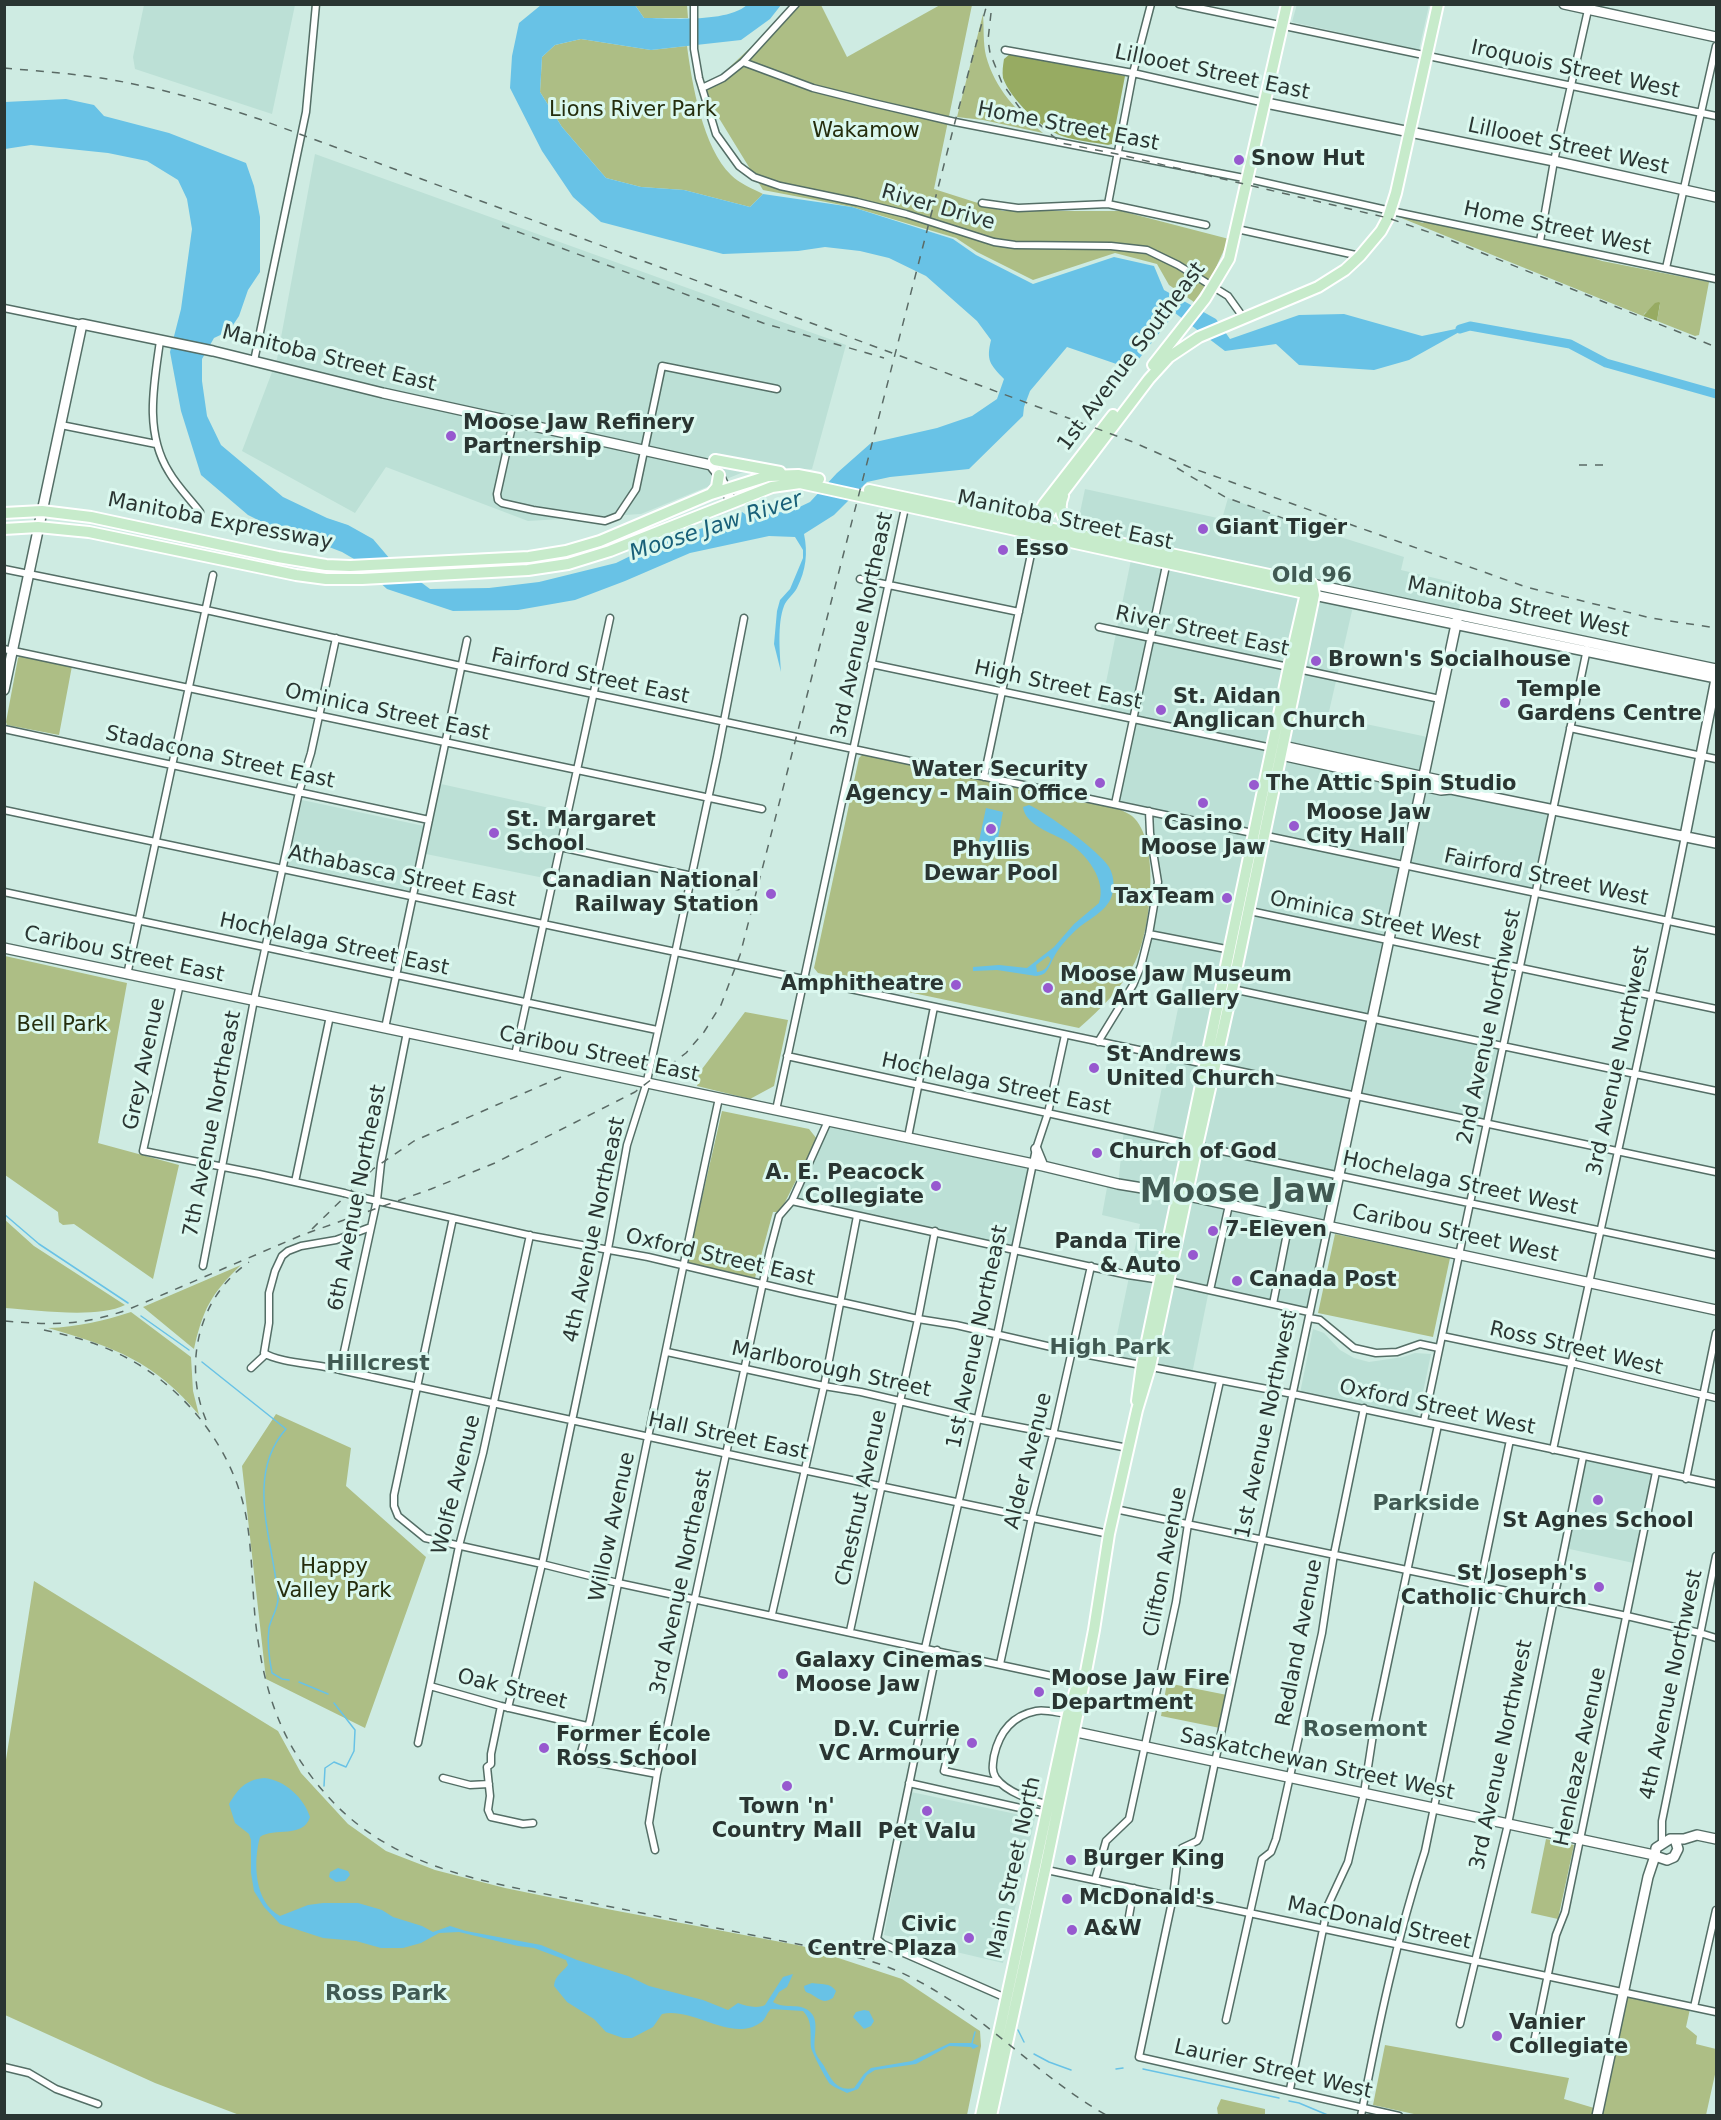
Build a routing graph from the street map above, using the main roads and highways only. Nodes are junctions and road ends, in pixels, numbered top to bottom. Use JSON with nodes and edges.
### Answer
{"nodes":[{"id":1,"x":1287,"y":4,"type":"edge"},
{"id":2,"x":1438,"y":4,"type":"edge"},
{"id":3,"x":715,"y":460,"type":"road end"},
{"id":4,"x":719,"y":475,"type":"road end"},
{"id":5,"x":805,"y":479,"type":"junction"},
{"id":6,"x":1067,"y":488,"type":"junction"},
{"id":7,"x":711,"y":494,"type":"junction"},
{"id":8,"x":906,"y":502,"type":"junction"},
{"id":9,"x":4,"y":513,"type":"edge"},
{"id":10,"x":1039,"y":513,"type":"junction"},
{"id":11,"x":1010,"y":521,"type":"junction"},
{"id":12,"x":4,"y":529,"type":"edge"},
{"id":13,"x":1036,"y":530,"type":"junction"},
{"id":14,"x":1087,"y":538,"type":"junction"},
{"id":15,"x":1168,"y":559,"type":"junction"},
{"id":16,"x":1311,"y":591,"type":"joint"},
{"id":17,"x":1081,"y":1682,"type":"junction"},
{"id":18,"x":1069,"y":1731,"type":"junction"},
{"id":19,"x":1040,"y":1869,"type":"junction"},
{"id":20,"x":981,"y":2115,"type":"edge"},
{"id":21,"x":991,"y":2115,"type":"edge"}],
"edges":[{"from":1,"to":10,"type":"main road","name":"1st Avenue Southeast"},
{"from":2,"to":6,"type":"main road","name":"1st Avenue Southeast"},
{"from":3,"to":5,"type":"main road"},
{"from":4,"to":7,"type":"main road"},
{"from":5,"to":7,"type":"main road","name":"Manitoba Expressway"},
{"from":5,"to":8,"type":"main road","name":"Manitoba Street East"},
{"from":5,"to":12,"type":"main road","name":"Manitoba Expressway"},
{"from":6,"to":13,"type":"main road","name":"1st Avenue Southeast"},
{"from":6,"to":14,"type":"main road"},
{"from":7,"to":9,"type":"main road","name":"Manitoba Expressway"},
{"from":8,"to":11,"type":"main road","name":"Manitoba Street East"},
{"from":8,"to":13,"type":"main road","name":"Manitoba Street East"},
{"from":10,"to":11,"type":"main road"},
{"from":10,"to":13,"type":"main road","name":"1st Avenue Southeast"},
{"from":11,"to":13,"type":"main road","name":"Manitoba Street East"},
{"from":13,"to":14,"type":"main road","name":"Manitoba Street East"},
{"from":13,"to":15,"type":"main road","name":"Manitoba Street East"},
{"from":14,"to":15,"type":"main road","name":"Manitoba Street East"},
{"from":15,"to":16,"type":"main road","name":"Manitoba Street East"},
{"from":16,"to":17,"type":"main road","name":"Main Street North"},
{"from":17,"to":18,"type":"main road","name":"Main Street North"},
{"from":17,"to":18,"type":"main road","name":"Main Street North"},
{"from":18,"to":19,"type":"main road","name":"Main Street North"},
{"from":18,"to":19,"type":"main road","name":"Main Street North"},
{"from":19,"to":20,"type":"main road","name":"Main Street North"},
{"from":19,"to":21,"type":"main road","name":"Main Street North"}]}
